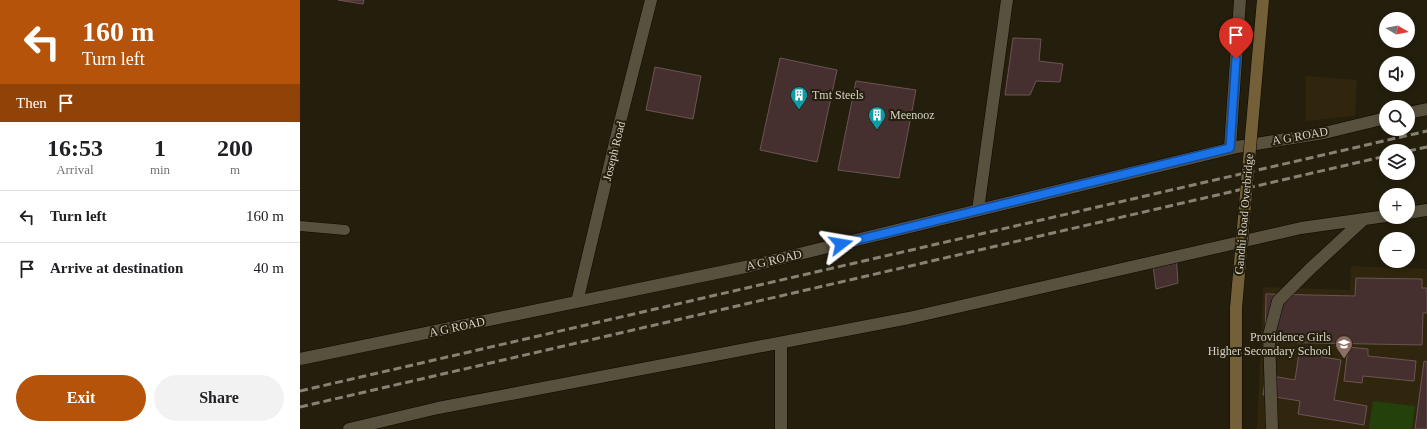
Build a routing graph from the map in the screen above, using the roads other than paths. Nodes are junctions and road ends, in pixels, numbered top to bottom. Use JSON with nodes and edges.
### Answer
{"nodes":[{"id":1,"x":652,"y":0,"type":"edge"},
{"id":2,"x":1007,"y":0,"type":"edge"},
{"id":3,"x":1240,"y":0,"type":"edge"},
{"id":4,"x":1263,"y":0,"type":"edge"},
{"id":5,"x":1427,"y":109,"type":"edge"},
{"id":6,"x":1415,"y":112,"type":"edge"},
{"id":7,"x":1379,"y":120,"type":"edge"},
{"id":8,"x":1230,"y":148,"type":"junction"},
{"id":9,"x":978,"y":210,"type":"junction"},
{"id":10,"x":1427,"y":210,"type":"edge"},
{"id":11,"x":1415,"y":212,"type":"edge"},
{"id":12,"x":1379,"y":217,"type":"edge"},
{"id":13,"x":1364,"y":219,"type":"junction"},
{"id":14,"x":300,"y":226,"type":"edge"},
{"id":15,"x":346,"y":230,"type":"dead end"},
{"id":16,"x":577,"y":302,"type":"junction"},
{"id":17,"x":781,"y":343,"type":"junction"},
{"id":18,"x":300,"y":359,"type":"edge"},
{"id":19,"x":349,"y":429,"type":"edge"},
{"id":20,"x":781,"y":429,"type":"edge"},
{"id":21,"x":1236,"y":429,"type":"edge"},
{"id":22,"x":1272,"y":429,"type":"edge"}],
"edges":[{"from":1,"to":16,"type":"street","name":"Joseph Road"},
{"from":2,"to":9,"type":"street"},
{"from":3,"to":8,"type":"street"},
{"from":4,"to":21,"type":"main road","name":"Gandhi Road Overbridge","bridge":true},
{"from":5,"to":6,"type":"street"},
{"from":7,"to":8,"type":"street","name":"A G ROAD"},
{"from":8,"to":9,"type":"street","name":"A G ROAD"},
{"from":9,"to":16,"type":"street","name":"A G ROAD"},
{"from":10,"to":11,"type":"street"},
{"from":12,"to":13,"type":"street"},
{"from":13,"to":17,"type":"street"},
{"from":13,"to":22,"type":"street"},
{"from":14,"to":15,"type":"lane"},
{"from":16,"to":18,"type":"street","name":"A G ROAD"},
{"from":17,"to":19,"type":"street"},
{"from":17,"to":20,"type":"street"}]}
